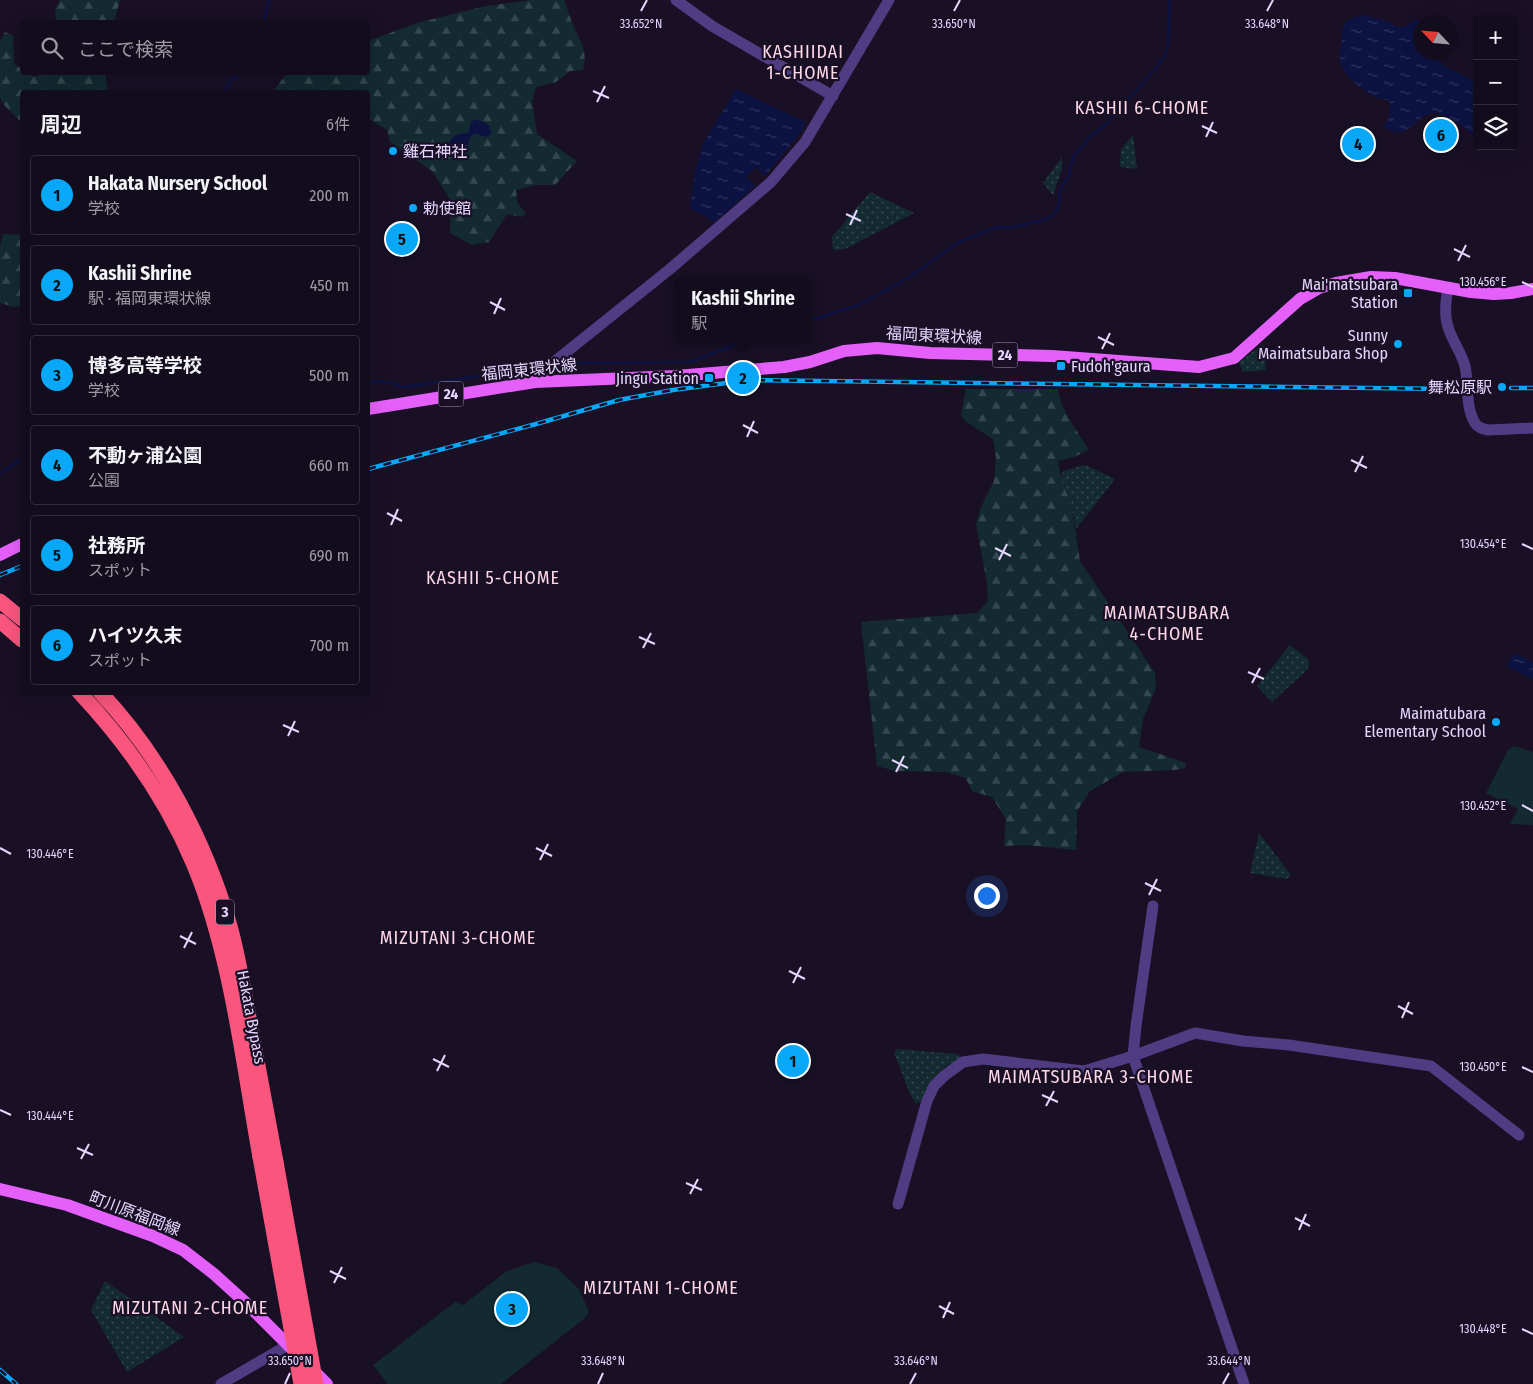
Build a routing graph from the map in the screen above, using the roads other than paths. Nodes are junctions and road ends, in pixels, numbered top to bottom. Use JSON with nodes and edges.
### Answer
{"nodes":[{"id":1,"x":676,"y":0,"type":"edge"},
{"id":2,"x":889,"y":0,"type":"edge"},
{"id":3,"x":833,"y":96,"type":"junction"},
{"id":4,"x":1448,"y":288,"type":"junction"},
{"id":5,"x":1533,"y":289,"type":"edge"},
{"id":6,"x":535,"y":382,"type":"junction"},
{"id":7,"x":370,"y":408,"type":"edge"},
{"id":8,"x":1533,"y":428,"type":"edge"},
{"id":9,"x":20,"y":545,"type":"edge"},
{"id":10,"x":0,"y":555,"type":"edge"},
{"id":11,"x":0,"y":601,"type":"edge"},
{"id":12,"x":20,"y":617,"type":"edge"},
{"id":13,"x":0,"y":621,"type":"edge"},
{"id":14,"x":20,"y":638,"type":"edge"},
{"id":15,"x":82,"y":695,"type":"edge"},
{"id":16,"x":103,"y":695,"type":"edge"},
{"id":17,"x":1153,"y":906,"type":"dead end"},
{"id":18,"x":1133,"y":1056,"type":"junction"},
{"id":19,"x":1519,"y":1135,"type":"dead end"},
{"id":20,"x":1,"y":1191,"type":"edge"},
{"id":21,"x":898,"y":1204,"type":"dead end"},
{"id":22,"x":288,"y":1345,"type":"junction"},
{"id":23,"x":221,"y":1384,"type":"edge"},
{"id":24,"x":301,"y":1384,"type":"edge"},
{"id":25,"x":316,"y":1384,"type":"edge"},
{"id":26,"x":327,"y":1384,"type":"edge"},
{"id":27,"x":1244,"y":1384,"type":"edge"}],
"edges":[{"from":1,"to":3,"type":"street"},
{"from":2,"to":3,"type":"street"},
{"from":3,"to":6,"type":"street"},
{"from":4,"to":5,"type":"main road","name":"福岡東環状線","number":"24"},
{"from":4,"to":6,"type":"main road","name":"福岡東環状線","number":"24"},
{"from":4,"to":8,"type":"street"},
{"from":6,"to":7,"type":"main road","name":"福岡東環状線","number":"24"},
{"from":9,"to":10,"type":"main road"},
{"from":11,"to":12,"type":"highway"},
{"from":13,"to":14,"type":"highway"},
{"from":15,"to":24,"type":"highway","name":"Hakata Bypass","number":"3","bridge":true},
{"from":16,"to":25,"type":"highway","name":"Hakata Bypass","number":"3","bridge":true},
{"from":17,"to":18,"type":"street"},
{"from":18,"to":19,"type":"street"},
{"from":18,"to":21,"type":"street"},
{"from":18,"to":27,"type":"street"},
{"from":20,"to":22,"type":"main road","name":"町川原福岡線"},
{"from":22,"to":23,"type":"street"},
{"from":22,"to":26,"type":"main road","name":"町川原福岡線"}]}
